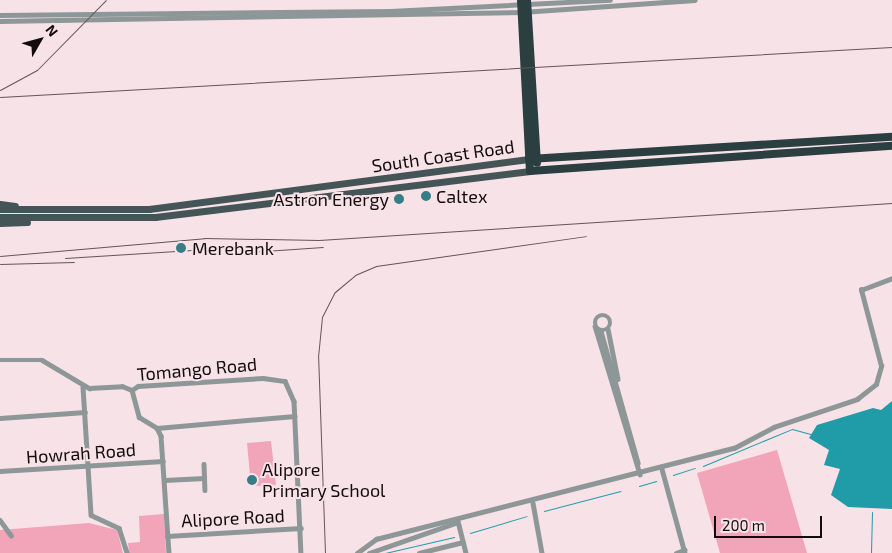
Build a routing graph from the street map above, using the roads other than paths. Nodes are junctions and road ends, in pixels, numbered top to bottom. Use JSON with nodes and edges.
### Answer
{"nodes":[{"id":1,"x":610,"y":0,"type":"edge"},
{"id":2,"x":696,"y":0,"type":"edge"},
{"id":3,"x":584,"y":2,"type":"junction"},
{"id":4,"x":524,"y":6,"type":"edge"},
{"id":5,"x":584,"y":8,"type":"junction"},
{"id":6,"x":190,"y":14,"type":"junction"},
{"id":7,"x":0,"y":16,"type":"edge"},
{"id":8,"x":34,"y":18,"type":"junction"},
{"id":9,"x":190,"y":20,"type":"junction"},
{"id":10,"x":0,"y":22,"type":"edge"},
{"id":11,"x":892,"y":137,"type":"edge"},
{"id":12,"x":780,"y":143,"type":"junction"},
{"id":13,"x":892,"y":146,"type":"edge"},
{"id":14,"x":780,"y":153,"type":"junction"},
{"id":15,"x":533,"y":159,"type":"junction"},
{"id":16,"x":493,"y":166,"type":"junction"},
{"id":17,"x":534,"y":171,"type":"junction"},
{"id":18,"x":494,"y":175,"type":"junction"},
{"id":19,"x":419,"y":180,"type":"junction"},
{"id":20,"x":325,"y":187,"type":"junction"},
{"id":21,"x":344,"y":189,"type":"junction"},
{"id":22,"x":279,"y":193,"type":"junction"},
{"id":23,"x":327,"y":195,"type":"junction"},
{"id":24,"x":279,"y":201,"type":"junction"},
{"id":25,"x":0,"y":204,"type":"edge"},
{"id":26,"x":189,"y":204,"type":"junction"},
{"id":27,"x":0,"y":209,"type":"edge"},
{"id":28,"x":45,"y":210,"type":"junction"},
{"id":29,"x":190,"y":212,"type":"junction"},
{"id":30,"x":93,"y":214,"type":"junction"},
{"id":31,"x":0,"y":217,"type":"edge"},
{"id":32,"x":52,"y":218,"type":"junction"},
{"id":33,"x":0,"y":223,"type":"edge"},
{"id":34,"x":892,"y":278,"type":"edge"},
{"id":35,"x":595,"y":326,"type":"junction"},
{"id":36,"x":608,"y":329,"type":"junction"},
{"id":37,"x":601,"y":331,"type":"junction"},
{"id":38,"x":0,"y":360,"type":"edge"},
{"id":39,"x":83,"y":387,"type":"junction"},
{"id":40,"x":132,"y":390,"type":"junction"},
{"id":41,"x":619,"y":390,"type":"junction"},
{"id":42,"x":85,"y":412,"type":"junction"},
{"id":43,"x":294,"y":416,"type":"junction"},
{"id":44,"x":0,"y":418,"type":"edge"},
{"id":45,"x":157,"y":428,"type":"junction"},
{"id":46,"x":163,"y":461,"type":"junction"},
{"id":47,"x":204,"y":464,"type":"dead end"},
{"id":48,"x":88,"y":466,"type":"junction"},
{"id":49,"x":662,"y":469,"type":"junction"},
{"id":50,"x":0,"y":471,"type":"edge"},
{"id":51,"x":640,"y":474,"type":"junction"},
{"id":52,"x":204,"y":478,"type":"junction"},
{"id":53,"x":164,"y":480,"type":"junction"},
{"id":54,"x":205,"y":490,"type":"dead end"},
{"id":55,"x":532,"y":503,"type":"junction"},
{"id":56,"x":0,"y":520,"type":"edge"},
{"id":57,"x":458,"y":522,"type":"junction"},
{"id":58,"x":301,"y":528,"type":"junction"},
{"id":59,"x":11,"y":535,"type":"dead end"},
{"id":60,"x":167,"y":536,"type":"junction"},
{"id":61,"x":463,"y":542,"type":"junction"},
{"id":62,"x":685,"y":552,"type":"edge"},
{"id":63,"x":127,"y":553,"type":"edge"},
{"id":64,"x":169,"y":553,"type":"edge"},
{"id":65,"x":301,"y":553,"type":"edge"},
{"id":66,"x":357,"y":553,"type":"edge"},
{"id":67,"x":369,"y":553,"type":"edge"},
{"id":68,"x":420,"y":553,"type":"edge"},
{"id":69,"x":466,"y":553,"type":"edge"},
{"id":70,"x":542,"y":553,"type":"edge"},
{"id":71,"x":676,"y":553,"type":"edge"}],
"edges":[{"from":1,"to":3,"type":"street"},
{"from":2,"to":5,"type":"street"},
{"from":3,"to":4,"type":"street"},
{"from":3,"to":5,"type":"street"},
{"from":4,"to":5,"type":"street"},
{"from":4,"to":6,"type":"street"},
{"from":4,"to":9,"type":"street"},
{"from":4,"to":15,"type":"highway"},
{"from":6,"to":8,"type":"street"},
{"from":6,"to":9,"type":"street"},
{"from":7,"to":8,"type":"street"},
{"from":8,"to":9,"type":"street"},
{"from":8,"to":10,"type":"street"},
{"from":11,"to":12,"type":"highway","name":"South Coast Road"},
{"from":12,"to":14,"type":"highway"},
{"from":12,"to":15,"type":"highway","name":"South Coast Road"},
{"from":13,"to":14,"type":"highway","name":"South Coast Road"},
{"from":14,"to":17,"type":"highway","name":"South Coast Road"},
{"from":15,"to":16,"type":"main road","name":"South Coast Road"},
{"from":15,"to":17,"type":"highway"},
{"from":16,"to":18,"type":"main road"},
{"from":16,"to":19,"type":"main road","name":"South Coast Road"},
{"from":17,"to":18,"type":"main road","name":"South Coast Road"},
{"from":18,"to":19,"type":"main road","name":"South Coast Road"},
{"from":19,"to":21,"type":"main road","name":"South Coast Road"},
{"from":20,"to":21,"type":"main road","name":"South Coast Road"},
{"from":20,"to":22,"type":"main road","name":"South Coast Road"},
{"from":20,"to":23,"type":"main road"},
{"from":21,"to":23,"type":"main road","name":"South Coast Road"},
{"from":22,"to":24,"type":"main road"},
{"from":22,"to":26,"type":"main road","name":"South Coast Road"},
{"from":23,"to":24,"type":"main road","name":"South Coast Road"},
{"from":24,"to":29,"type":"main road","name":"South Coast Road"},
{"from":25,"to":28,"type":"main road"},
{"from":26,"to":29,"type":"main road"},
{"from":26,"to":30,"type":"main road","name":"South Coast Road"},
{"from":27,"to":28,"type":"main road","name":"South Coast Road"},
{"from":28,"to":30,"type":"main road","name":"South Coast Road"},
{"from":29,"to":30,"type":"main road","name":"South Coast Road"},
{"from":30,"to":32,"type":"main road","name":"South Coast Road"},
{"from":31,"to":32,"type":"main road","name":"South Coast Road"},
{"from":32,"to":33,"type":"main road"},
{"from":34,"to":49,"type":"street"},
{"from":35,"to":36,"type":"street"},
{"from":35,"to":37,"type":"street"},
{"from":35,"to":51,"type":"street"},
{"from":36,"to":37,"type":"street"},
{"from":36,"to":41,"type":"street"},
{"from":37,"to":41,"type":"street"},
{"from":38,"to":39,"type":"street","name":"Tomango Road"},
{"from":39,"to":40,"type":"street","name":"Tomango Road"},
{"from":39,"to":42,"type":"street"},
{"from":40,"to":43,"type":"street","name":"Tomango Road"},
{"from":40,"to":45,"type":"street"},
{"from":41,"to":51,"type":"street"},
{"from":42,"to":44,"type":"street"},
{"from":42,"to":48,"type":"street"},
{"from":43,"to":45,"type":"street"},
{"from":43,"to":58,"type":"street"},
{"from":45,"to":46,"type":"street"},
{"from":46,"to":48,"type":"street","name":"Howrah Road"},
{"from":46,"to":53,"type":"street"},
{"from":47,"to":52,"type":"street"},
{"from":48,"to":50,"type":"street","name":"Howrah Road"},
{"from":48,"to":63,"type":"street"},
{"from":49,"to":51,"type":"street"},
{"from":49,"to":62,"type":"street"},
{"from":51,"to":55,"type":"street"},
{"from":52,"to":53,"type":"street"},
{"from":52,"to":54,"type":"street"},
{"from":53,"to":60,"type":"street"},
{"from":55,"to":57,"type":"street"},
{"from":55,"to":70,"type":"street"},
{"from":56,"to":59,"type":"street"},
{"from":57,"to":61,"type":"street"},
{"from":57,"to":66,"type":"street"},
{"from":57,"to":67,"type":"street"},
{"from":58,"to":60,"type":"street","name":"Alipore Road"},
{"from":58,"to":65,"type":"street"},
{"from":60,"to":64,"type":"street"},
{"from":61,"to":68,"type":"street"},
{"from":61,"to":69,"type":"street"},
{"from":62,"to":71,"type":"street"}]}
